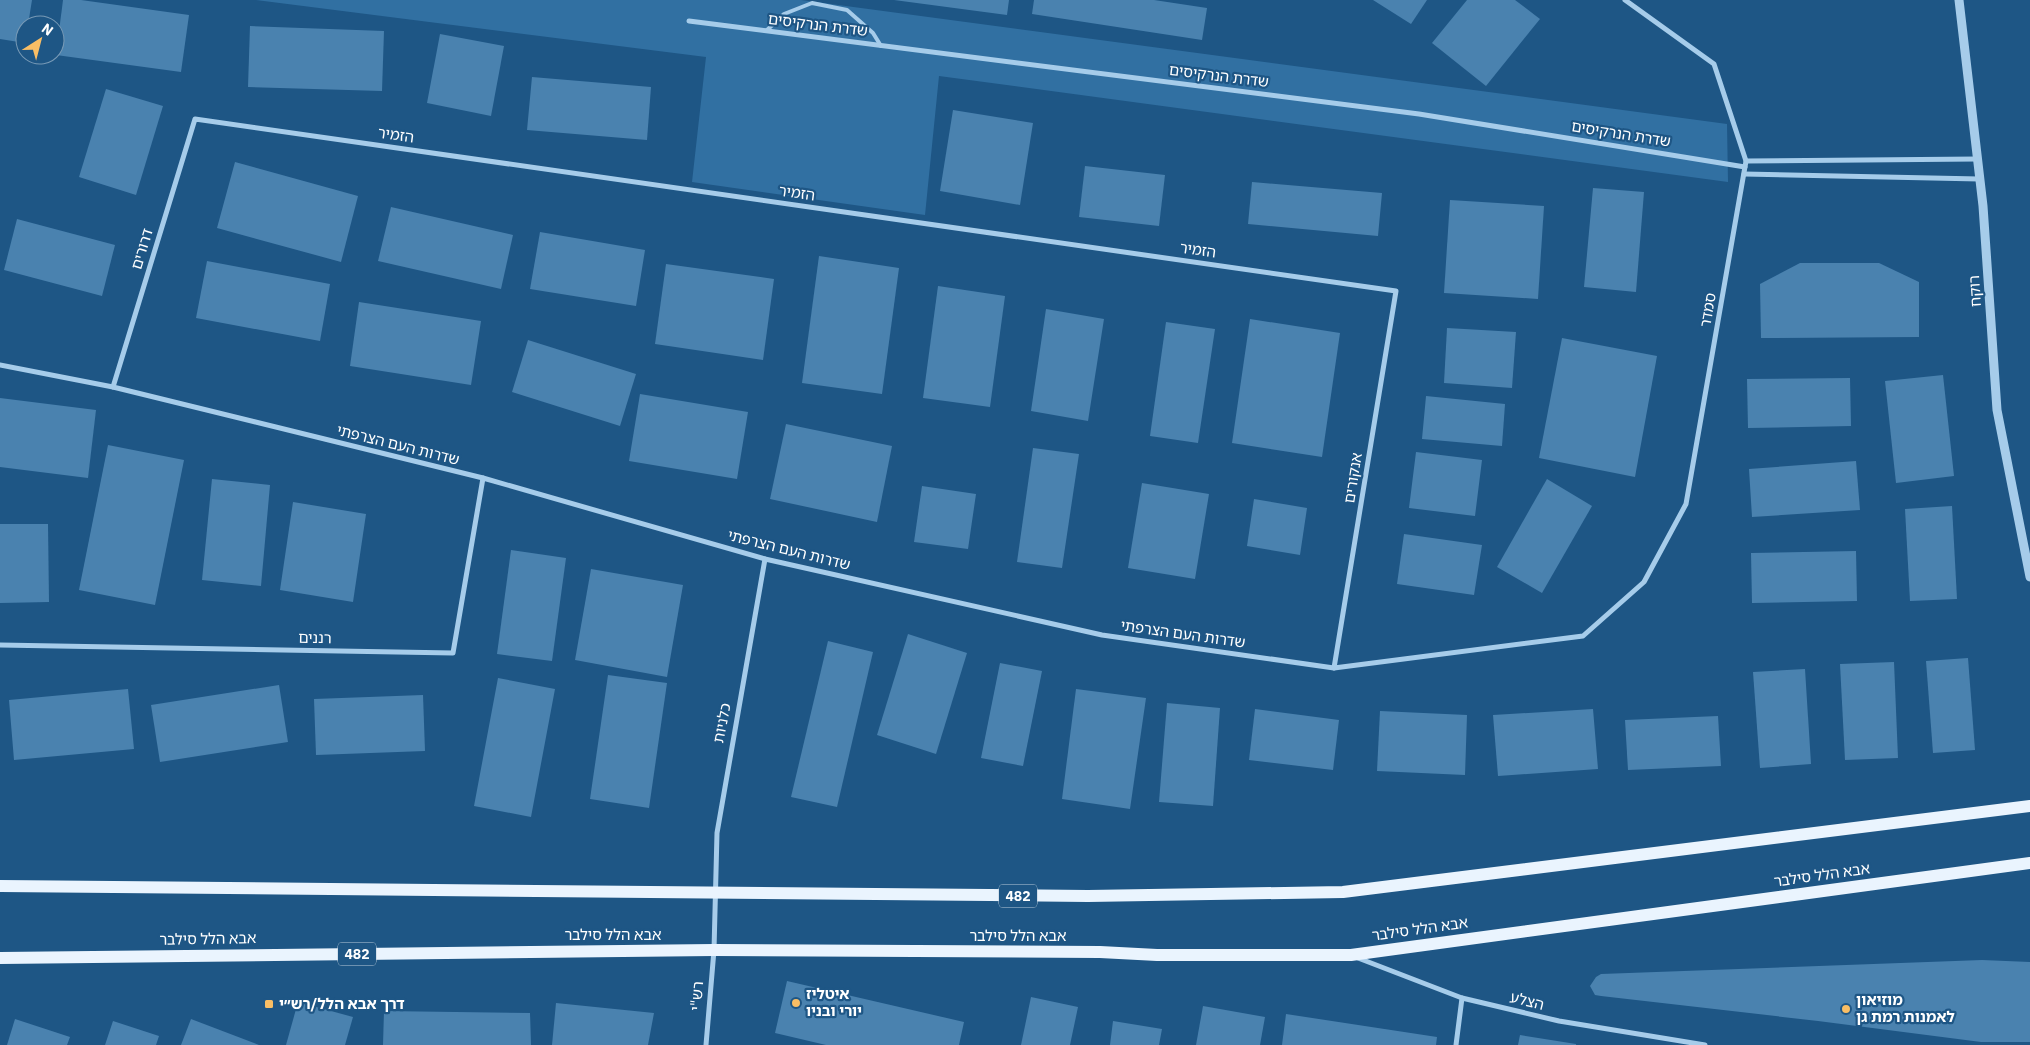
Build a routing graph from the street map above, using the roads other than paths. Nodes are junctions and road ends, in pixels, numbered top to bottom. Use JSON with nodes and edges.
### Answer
{"nodes":[{"id":1,"x":1625,"y":0,"type":"edge"},
{"id":2,"x":1959,"y":0,"type":"edge"},
{"id":3,"x":689,"y":21,"type":"dead end"},
{"id":4,"x":766,"y":31,"type":"junction"},
{"id":5,"x":881,"y":46,"type":"junction"},
{"id":6,"x":195,"y":119,"type":"joint"},
{"id":7,"x":1977,"y":159,"type":"junction"},
{"id":8,"x":1746,"y":161,"type":"junction"},
{"id":9,"x":1745,"y":168,"type":"junction"},
{"id":10,"x":1744,"y":174,"type":"junction"},
{"id":11,"x":1979,"y":179,"type":"junction"},
{"id":12,"x":1396,"y":291,"type":"joint"},
{"id":13,"x":0,"y":365,"type":"edge"},
{"id":14,"x":113,"y":387,"type":"junction"},
{"id":15,"x":483,"y":478,"type":"junction"},
{"id":16,"x":765,"y":559,"type":"junction"},
{"id":17,"x":2030,"y":577,"type":"edge"},
{"id":18,"x":1583,"y":636,"type":"joint"},
{"id":19,"x":0,"y":645,"type":"edge"},
{"id":20,"x":1334,"y":668,"type":"junction"},
{"id":21,"x":2030,"y":806,"type":"edge"},
{"id":22,"x":2030,"y":863,"type":"edge"},
{"id":23,"x":0,"y":886,"type":"edge"},
{"id":24,"x":714,"y":892,"type":"junction"},
{"id":25,"x":714,"y":950,"type":"junction"},
{"id":26,"x":1350,"y":955,"type":"junction"},
{"id":27,"x":0,"y":958,"type":"edge"},
{"id":28,"x":1462,"y":998,"type":"junction"},
{"id":29,"x":706,"y":1045,"type":"edge"},
{"id":30,"x":1456,"y":1045,"type":"edge"},
{"id":31,"x":1705,"y":1045,"type":"edge"}],
"edges":[{"from":1,"to":8,"type":"street","name":"סמדר"},
{"from":2,"to":7,"type":"street","name":"רוקח"},
{"from":3,"to":4,"type":"street","name":"שדרת הנרקיסים"},
{"from":4,"to":5,"type":"street","name":"שדרת הנרקיסים"},
{"from":4,"to":5,"type":"lane"},
{"from":5,"to":9,"type":"street","name":"שדרת הנרקיסים"},
{"from":6,"to":12,"type":"street","name":"הזמיר"},
{"from":6,"to":14,"type":"street","name":"דרורים"},
{"from":7,"to":8,"type":"street"},
{"from":7,"to":11,"type":"street","name":"רוקח"},
{"from":8,"to":9,"type":"street","name":"סמדר"},
{"from":9,"to":10,"type":"street","name":"סמדר"},
{"from":10,"to":11,"type":"street"},
{"from":10,"to":18,"type":"street","name":"סמדר"},
{"from":11,"to":17,"type":"street","name":"רוקח"},
{"from":12,"to":20,"type":"street","name":"אנקורים"},
{"from":13,"to":14,"type":"street","name":"שדרות העם הצרפתי"},
{"from":14,"to":15,"type":"street","name":"שדרות העם הצרפתי"},
{"from":15,"to":16,"type":"street","name":"שדרות העם הצרפתי"},
{"from":15,"to":19,"type":"street","name":"רננים"},
{"from":16,"to":20,"type":"street","name":"שדרות העם הצרפתי"},
{"from":16,"to":24,"type":"street","name":"כלניות"},
{"from":18,"to":20,"type":"street","name":"שדרות העם הצרפתי"},
{"from":21,"to":24,"type":"main road","number":"482"},
{"from":22,"to":26,"type":"main road","name":"אבא הלל סילבר","number":"482"},
{"from":23,"to":24,"type":"main road","number":"482"},
{"from":24,"to":25,"type":"street","name":"כלניות"},
{"from":25,"to":26,"type":"main road","name":"אבא הלל סילבר","number":"482"},
{"from":25,"to":27,"type":"main road","name":"אבא הלל סילבר","number":"482"},
{"from":25,"to":29,"type":"street","name":"רש\"י"},
{"from":26,"to":28,"type":"street","name":"הצלע"},
{"from":28,"to":30,"type":"street"},
{"from":28,"to":31,"type":"street","name":"הצלע"}]}
